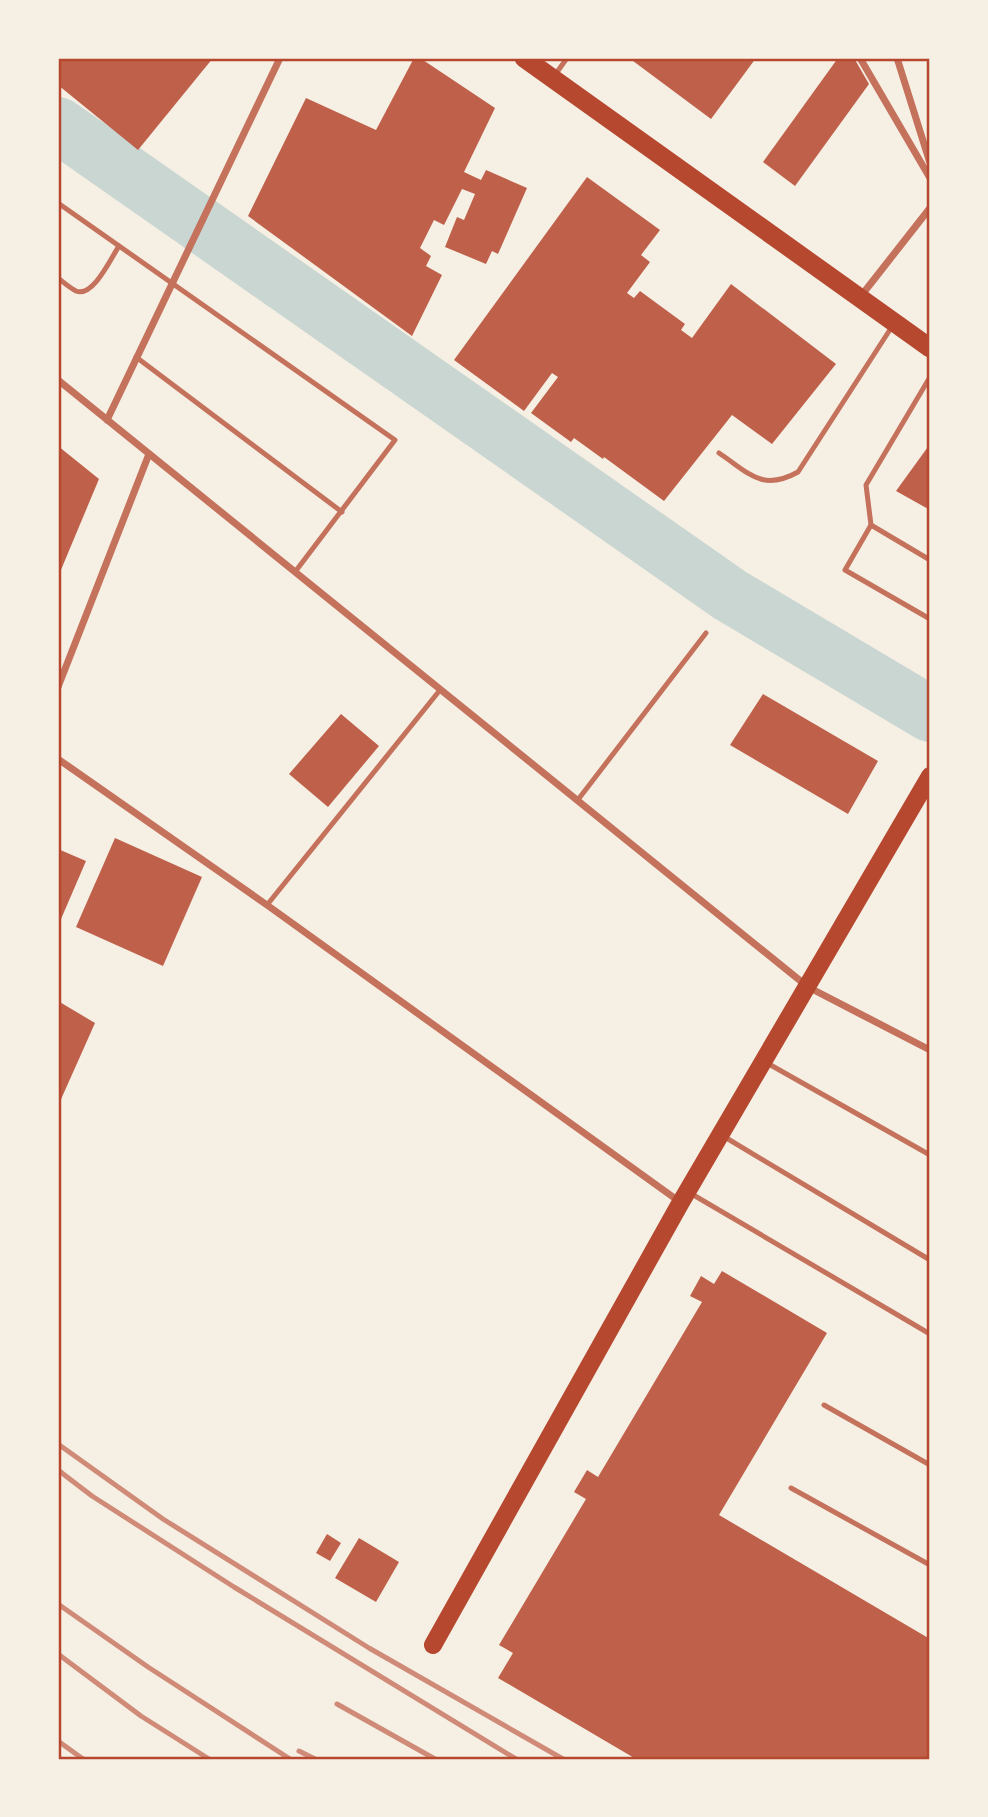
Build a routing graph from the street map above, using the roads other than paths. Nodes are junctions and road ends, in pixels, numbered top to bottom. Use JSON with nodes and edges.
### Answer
{"nodes":[{"id":1,"x":279,"y":58,"type":"edge"},
{"id":2,"x":524,"y":58,"type":"edge"},
{"id":3,"x":567,"y":58,"type":"edge"},
{"id":4,"x":860,"y":58,"type":"edge"},
{"id":5,"x":897,"y":58,"type":"edge"},
{"id":6,"x":553,"y":78,"type":"junction"},
{"id":7,"x":930,"y":163,"type":"edge"},
{"id":8,"x":930,"y":178,"type":"edge"},
{"id":9,"x":58,"y":203,"type":"edge"},
{"id":10,"x":930,"y":208,"type":"edge"},
{"id":11,"x":119,"y":246,"type":"junction"},
{"id":12,"x":58,"y":278,"type":"edge"},
{"id":13,"x":172,"y":283,"type":"junction"},
{"id":14,"x":860,"y":297,"type":"junction"},
{"id":15,"x":895,"y":322,"type":"junction"},
{"id":16,"x":926,"y":343,"type":"edge"},
{"id":17,"x":136,"y":357,"type":"junction"},
{"id":18,"x":930,"y":377,"type":"edge"},
{"id":19,"x":58,"y":380,"type":"edge"},
{"id":20,"x":107,"y":420,"type":"junction"},
{"id":21,"x":719,"y":453,"type":"dead end"},
{"id":22,"x":149,"y":454,"type":"junction"},
{"id":23,"x":342,"y":512,"type":"junction"},
{"id":24,"x":871,"y":525,"type":"junction"},
{"id":25,"x":930,"y":560,"type":"edge"},
{"id":26,"x":295,"y":572,"type":"junction"},
{"id":27,"x":930,"y":619,"type":"edge"},
{"id":28,"x":706,"y":633,"type":"dead end"},
{"id":29,"x":58,"y":687,"type":"edge"},
{"id":30,"x":440,"y":690,"type":"junction"},
{"id":31,"x":58,"y":759,"type":"edge"},
{"id":32,"x":930,"y":776,"type":"edge"},
{"id":33,"x":577,"y":801,"type":"junction"},
{"id":34,"x":267,"y":905,"type":"junction"},
{"id":35,"x":808,"y":987,"type":"junction"},
{"id":36,"x":930,"y":1050,"type":"edge"},
{"id":37,"x":764,"y":1061,"type":"junction"},
{"id":38,"x":721,"y":1134,"type":"junction"},
{"id":39,"x":930,"y":1156,"type":"edge"},
{"id":40,"x":684,"y":1197,"type":"junction"},
{"id":41,"x":930,"y":1260,"type":"edge"},
{"id":42,"x":930,"y":1334,"type":"edge"},
{"id":43,"x":824,"y":1405,"type":"dead end"},
{"id":44,"x":930,"y":1465,"type":"edge"},
{"id":45,"x":791,"y":1488,"type":"dead end"},
{"id":46,"x":930,"y":1565,"type":"edge"},
{"id":47,"x":433,"y":1645,"type":"dead end"}],
"edges":[{"from":1,"to":13,"type":"street"},
{"from":2,"to":6,"type":"highway"},
{"from":3,"to":6,"type":"lane"},
{"from":4,"to":8,"type":"street"},
{"from":5,"to":7,"type":"street"},
{"from":6,"to":14,"type":"highway"},
{"from":9,"to":11,"type":"lane"},
{"from":10,"to":14,"type":"street"},
{"from":11,"to":12,"type":"lane"},
{"from":11,"to":13,"type":"lane"},
{"from":13,"to":17,"type":"street"},
{"from":13,"to":23,"type":"lane"},
{"from":14,"to":15,"type":"highway"},
{"from":15,"to":16,"type":"highway"},
{"from":15,"to":21,"type":"lane"},
{"from":17,"to":20,"type":"street"},
{"from":17,"to":23,"type":"lane"},
{"from":18,"to":24,"type":"lane"},
{"from":19,"to":20,"type":"street"},
{"from":20,"to":22,"type":"street"},
{"from":22,"to":26,"type":"street"},
{"from":22,"to":29,"type":"street"},
{"from":23,"to":26,"type":"lane"},
{"from":24,"to":25,"type":"lane"},
{"from":24,"to":27,"type":"lane"},
{"from":26,"to":30,"type":"street"},
{"from":28,"to":33,"type":"lane"},
{"from":30,"to":33,"type":"street"},
{"from":30,"to":34,"type":"lane"},
{"from":31,"to":34,"type":"street"},
{"from":32,"to":35,"type":"main road"},
{"from":33,"to":35,"type":"street"},
{"from":34,"to":40,"type":"street"},
{"from":35,"to":36,"type":"street"},
{"from":35,"to":37,"type":"main road"},
{"from":37,"to":38,"type":"main road"},
{"from":37,"to":39,"type":"lane"},
{"from":38,"to":40,"type":"main road"},
{"from":38,"to":41,"type":"lane"},
{"from":40,"to":42,"type":"lane"},
{"from":40,"to":47,"type":"main road"},
{"from":43,"to":44,"type":"lane"},
{"from":45,"to":46,"type":"lane"}]}
